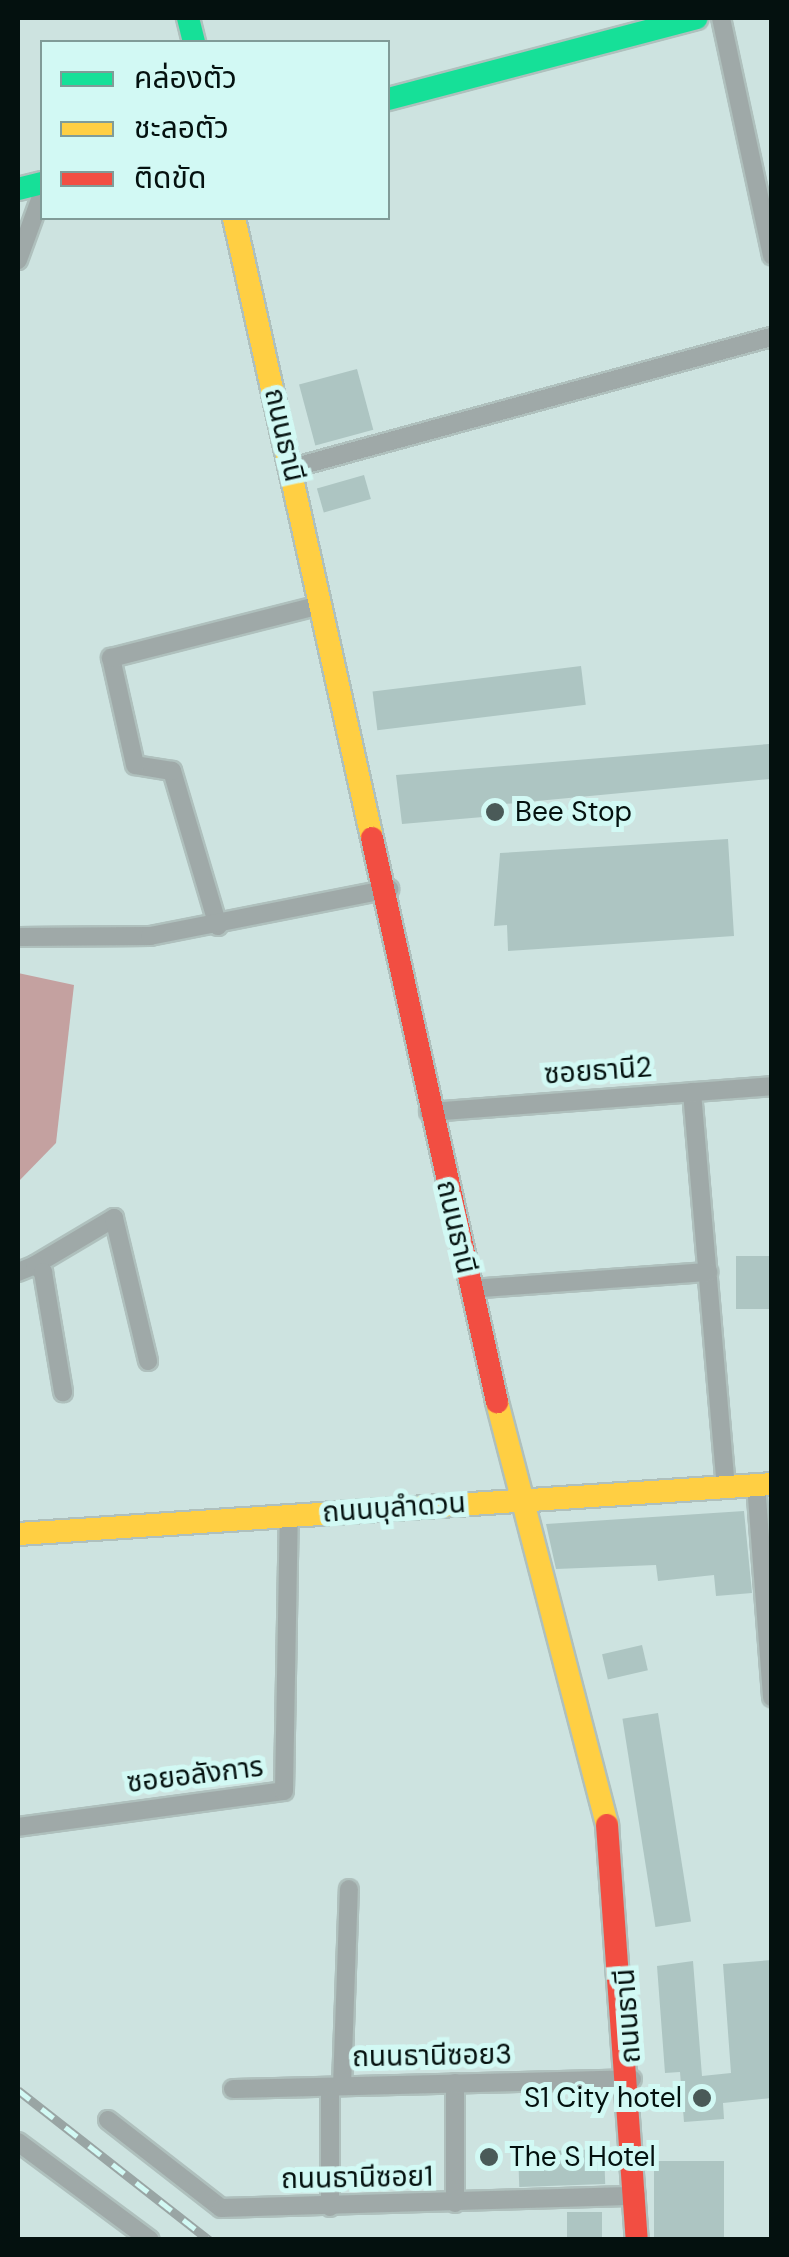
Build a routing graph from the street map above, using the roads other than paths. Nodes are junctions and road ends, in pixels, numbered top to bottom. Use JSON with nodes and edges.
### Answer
{"nodes":[{"id":1,"x":697,"y":18,"type":"edge"},
{"id":2,"x":721,"y":18,"type":"edge"},
{"id":3,"x":390,"y":97,"type":"edge"},
{"id":4,"x":40,"y":200,"type":"edge"},
{"id":5,"x":234,"y":220,"type":"edge"},
{"id":6,"x":772,"y":256,"type":"edge"},
{"id":7,"x":18,"y":260,"type":"edge"},
{"id":8,"x":772,"y":337,"type":"edge"},
{"id":9,"x":292,"y":468,"type":"junction"},
{"id":10,"x":322,"y":605,"type":"junction"},
{"id":11,"x":389,"y":889,"type":"junction"},
{"id":12,"x":218,"y":926,"type":"junction"},
{"id":13,"x":18,"y":937,"type":"edge"},
{"id":14,"x":772,"y":1086,"type":"edge"},
{"id":15,"x":692,"y":1092,"type":"junction"},
{"id":16,"x":430,"y":1112,"type":"junction"},
{"id":17,"x":26,"y":1268,"type":"edge"},
{"id":18,"x":708,"y":1272,"type":"junction"},
{"id":19,"x":470,"y":1289,"type":"junction"},
{"id":20,"x":148,"y":1361,"type":"dead end"},
{"id":21,"x":63,"y":1392,"type":"dead end"},
{"id":22,"x":764,"y":1484,"type":"edge"},
{"id":23,"x":726,"y":1486,"type":"junction"},
{"id":24,"x":519,"y":1500,"type":"junction"},
{"id":25,"x":289,"y":1515,"type":"junction"},
{"id":26,"x":18,"y":1534,"type":"edge"},
{"id":27,"x":767,"y":1576,"type":"edge"},
{"id":28,"x":772,"y":1697,"type":"edge"},
{"id":29,"x":18,"y":1827,"type":"edge"},
{"id":30,"x":349,"y":1889,"type":"dead end"},
{"id":31,"x":632,"y":2079,"type":"junction"},
{"id":32,"x":455,"y":2083,"type":"junction"},
{"id":33,"x":336,"y":2086,"type":"junction"},
{"id":34,"x":232,"y":2089,"type":"dead end"},
{"id":35,"x":108,"y":2120,"type":"dead end"},
{"id":36,"x":18,"y":2142,"type":"edge"},
{"id":37,"x":636,"y":2196,"type":"junction"},
{"id":38,"x":455,"y":2203,"type":"junction"},
{"id":39,"x":330,"y":2208,"type":"junction"},
{"id":40,"x":150,"y":2240,"type":"edge"},
{"id":41,"x":637,"y":2240,"type":"edge"}],
"edges":[{"from":1,"to":3,"type":"street"},
{"from":2,"to":6,"type":"street"},
{"from":4,"to":7,"type":"street"},
{"from":5,"to":9,"type":"street","name":"ถนนธานี"},
{"from":8,"to":9,"type":"street"},
{"from":9,"to":10,"type":"street","name":"ถนนธานี"},
{"from":10,"to":11,"type":"street","name":"ถนนธานี"},
{"from":10,"to":12,"type":"street"},
{"from":11,"to":12,"type":"street"},
{"from":11,"to":16,"type":"street","name":"ถนนธานี"},
{"from":12,"to":13,"type":"street"},
{"from":14,"to":15,"type":"street","name":"ซอยธานี2"},
{"from":15,"to":16,"type":"street","name":"ซอยธานี2"},
{"from":15,"to":18,"type":"street"},
{"from":16,"to":19,"type":"street","name":"ถนนธานี"},
{"from":17,"to":20,"type":"street"},
{"from":17,"to":21,"type":"street"},
{"from":18,"to":19,"type":"street"},
{"from":18,"to":23,"type":"street"},
{"from":19,"to":24,"type":"street","name":"ถนนธานี"},
{"from":22,"to":23,"type":"street","name":"ถนนบุลำดวน"},
{"from":22,"to":27,"type":"street"},
{"from":23,"to":24,"type":"street","name":"ถนนบุลำดวน"},
{"from":24,"to":25,"type":"street","name":"ถนนบุลำดวน"},
{"from":24,"to":31,"type":"street","name":"ถนนธานี"},
{"from":25,"to":26,"type":"street","name":"ถนนบุลำดวน"},
{"from":25,"to":29,"type":"street","name":"ซอยอลังการ"},
{"from":27,"to":28,"type":"street"},
{"from":30,"to":33,"type":"street"},
{"from":31,"to":32,"type":"street","name":"ถนนธานีซอย3"},
{"from":31,"to":37,"type":"street","name":"ถนนธานี"},
{"from":32,"to":33,"type":"street","name":"ถนนธานีซอย3"},
{"from":32,"to":38,"type":"street"},
{"from":33,"to":34,"type":"street","name":"ถนนธานีซอย3"},
{"from":33,"to":39,"type":"street"},
{"from":35,"to":39,"type":"street","name":"ถนนธานีซอย1"},
{"from":36,"to":40,"type":"street"},
{"from":37,"to":38,"type":"street","name":"ถนนธานีซอย1"},
{"from":37,"to":41,"type":"street","name":"ถนนธานี"},
{"from":38,"to":39,"type":"street","name":"ถนนธานีซอย1"}]}
